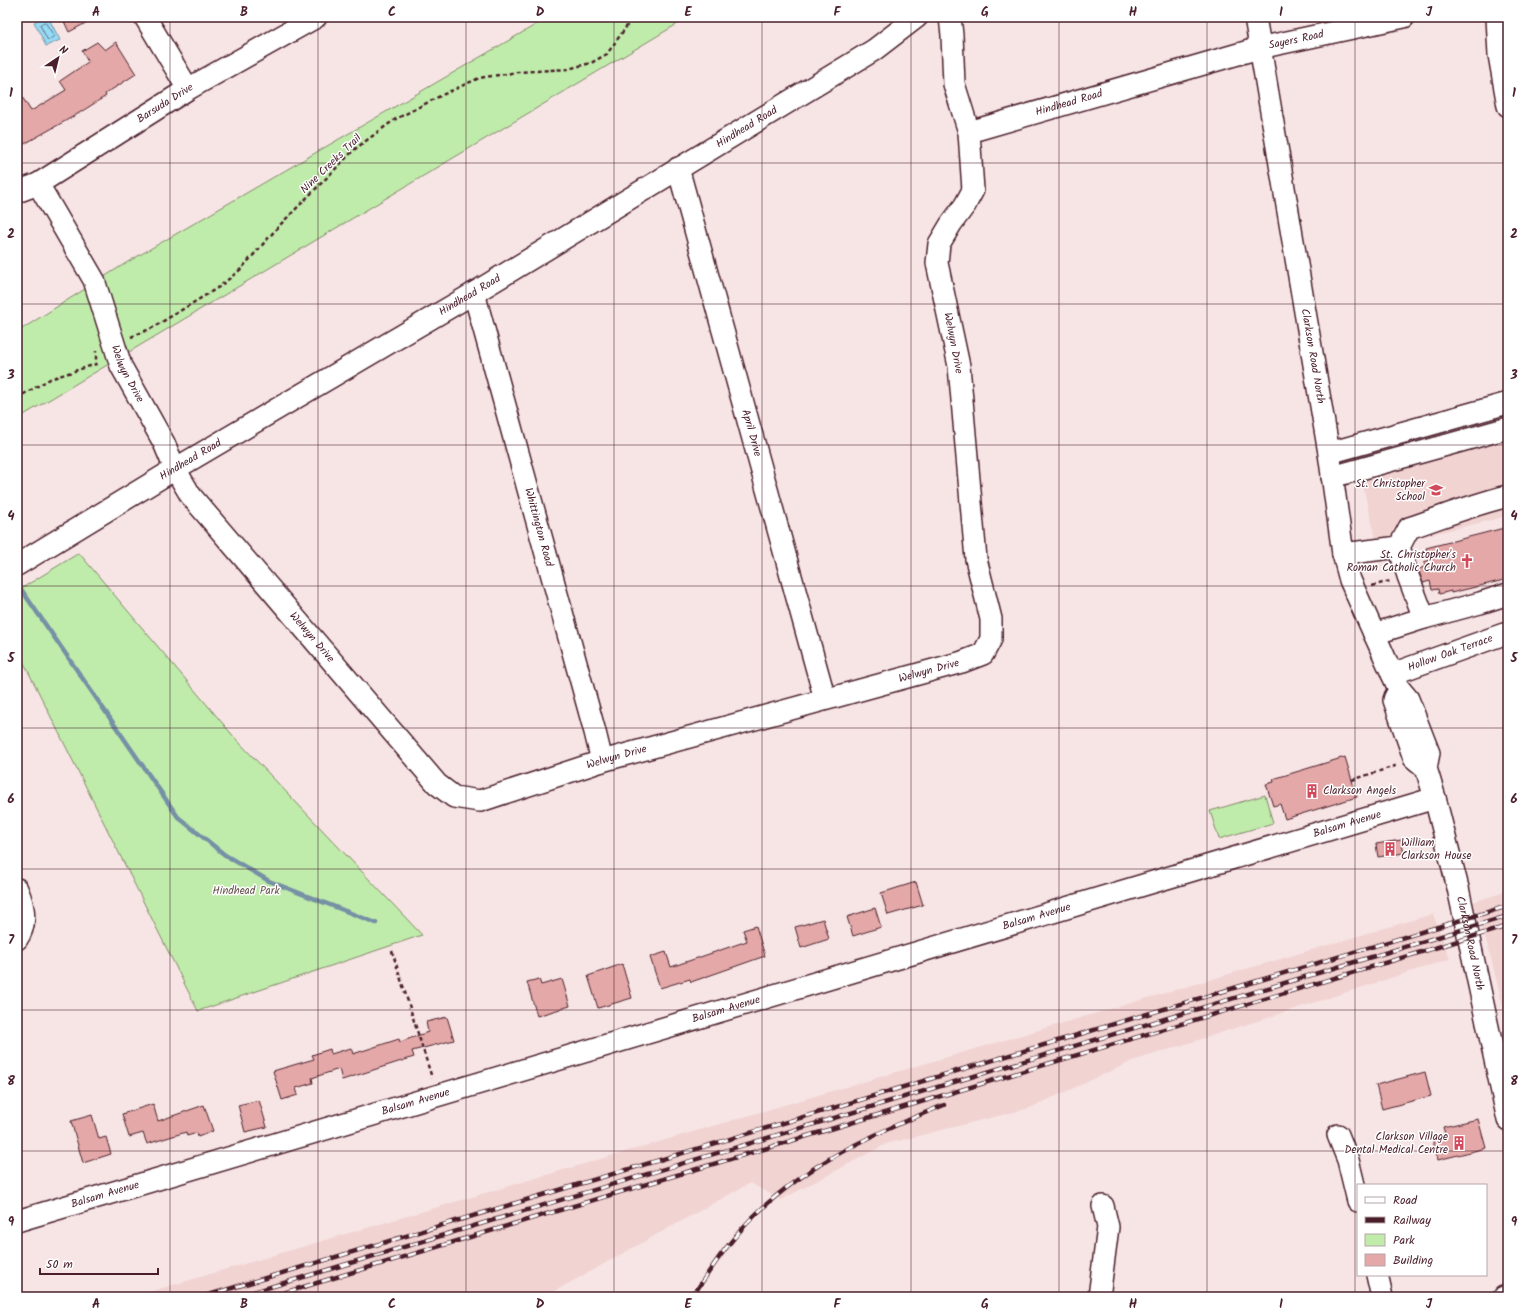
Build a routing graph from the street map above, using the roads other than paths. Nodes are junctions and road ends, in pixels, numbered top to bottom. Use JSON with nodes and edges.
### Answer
{"nodes":[{"id":1,"x":145,"y":17,"type":"edge"},
{"id":2,"x":316,"y":17,"type":"edge"},
{"id":3,"x":917,"y":17,"type":"edge"},
{"id":4,"x":950,"y":17,"type":"edge"},
{"id":5,"x":1255,"y":17,"type":"edge"},
{"id":6,"x":1404,"y":17,"type":"edge"},
{"id":7,"x":1497,"y":17,"type":"edge"},
{"id":8,"x":1259,"y":48,"type":"junction"},
{"id":9,"x":188,"y":89,"type":"junction"},
{"id":10,"x":1507,"y":103,"type":"edge"},
{"id":11,"x":969,"y":132,"type":"junction"},
{"id":12,"x":678,"y":168,"type":"junction"},
{"id":13,"x":38,"y":184,"type":"junction"},
{"id":14,"x":17,"y":192,"type":"edge"},
{"id":15,"x":474,"y":293,"type":"junction"},
{"id":16,"x":1508,"y":403,"type":"edge"},
{"id":17,"x":1508,"y":428,"type":"edge"},
{"id":18,"x":1329,"y":454,"type":"junction"},
{"id":19,"x":175,"y":469,"type":"junction"},
{"id":20,"x":1332,"y":477,"type":"junction"},
{"id":21,"x":1508,"y":496,"type":"edge"},
{"id":22,"x":1399,"y":547,"type":"junction"},
{"id":23,"x":1344,"y":554,"type":"junction"},
{"id":24,"x":17,"y":565,"type":"edge"},
{"id":25,"x":1508,"y":594,"type":"edge"},
{"id":26,"x":1424,"y":618,"type":"junction"},
{"id":27,"x":1374,"y":634,"type":"junction"},
{"id":28,"x":1508,"y":635,"type":"edge"},
{"id":29,"x":1395,"y":681,"type":"junction"},
{"id":30,"x":825,"y":699,"type":"junction"},
{"id":31,"x":602,"y":762,"type":"junction"},
{"id":32,"x":1436,"y":798,"type":"junction"},
{"id":33,"x":17,"y":889,"type":"edge"},
{"id":34,"x":17,"y":939,"type":"edge"},
{"id":35,"x":1508,"y":1116,"type":"edge"},
{"id":36,"x":1338,"y":1135,"type":"dead end"},
{"id":37,"x":1357,"y":1197,"type":"edge"},
{"id":38,"x":1103,"y":1206,"type":"dead end"},
{"id":39,"x":17,"y":1221,"type":"edge"},
{"id":40,"x":1377,"y":1276,"type":"edge"},
{"id":41,"x":1508,"y":1296,"type":"edge"},
{"id":42,"x":1099,"y":1297,"type":"edge"},
{"id":43,"x":1382,"y":1297,"type":"edge"},
{"id":44,"x":1504,"y":1297,"type":"edge"}],
"edges":[{"from":1,"to":9,"type":"street"},
{"from":2,"to":9,"type":"street","name":"Barsuda Drive"},
{"from":3,"to":12,"type":"street","name":"Hindhead Road"},
{"from":4,"to":11,"type":"street"},
{"from":5,"to":8,"type":"street","name":"Clarkson Road North"},
{"from":6,"to":8,"type":"street","name":"Sayers Road"},
{"from":7,"to":10,"type":"street"},
{"from":8,"to":11,"type":"street","name":"Hindhead Road"},
{"from":8,"to":18,"type":"street","name":"Clarkson Road North"},
{"from":9,"to":13,"type":"street","name":"Barsuda Drive"},
{"from":11,"to":30,"type":"street","name":"Welwyn Drive"},
{"from":12,"to":15,"type":"street","name":"Hindhead Road"},
{"from":12,"to":30,"type":"street","name":"April Drive"},
{"from":13,"to":14,"type":"street","name":"Barsuda Drive"},
{"from":13,"to":19,"type":"street","name":"Welwyn Drive"},
{"from":15,"to":19,"type":"street","name":"Hindhead Road"},
{"from":15,"to":31,"type":"street","name":"Whittington Road"},
{"from":16,"to":18,"type":"street"},
{"from":17,"to":20,"type":"street"},
{"from":18,"to":20,"type":"street","name":"Clarkson Road North"},
{"from":19,"to":24,"type":"street","name":"Hindhead Road"},
{"from":19,"to":31,"type":"street","name":"Welwyn Drive"},
{"from":20,"to":23,"type":"street","name":"Clarkson Road North"},
{"from":21,"to":22,"type":"street"},
{"from":22,"to":23,"type":"street"},
{"from":22,"to":26,"type":"street"},
{"from":23,"to":27,"type":"street","name":"Clarkson Road North"},
{"from":25,"to":26,"type":"street"},
{"from":26,"to":27,"type":"street"},
{"from":27,"to":29,"type":"street","name":"Clarkson Road North"},
{"from":28,"to":29,"type":"street","name":"Hollow Oak Terrace"},
{"from":29,"to":32,"type":"street","name":"Clarkson Road North"},
{"from":30,"to":31,"type":"street","name":"Welwyn Drive"},
{"from":32,"to":35,"type":"street","name":"Clarkson Road North"},
{"from":32,"to":39,"type":"street","name":"Balsam Avenue"},
{"from":33,"to":34,"type":"street"},
{"from":36,"to":37,"type":"street"},
{"from":38,"to":42,"type":"street"},
{"from":40,"to":43,"type":"street"},
{"from":41,"to":44,"type":"street"}]}
